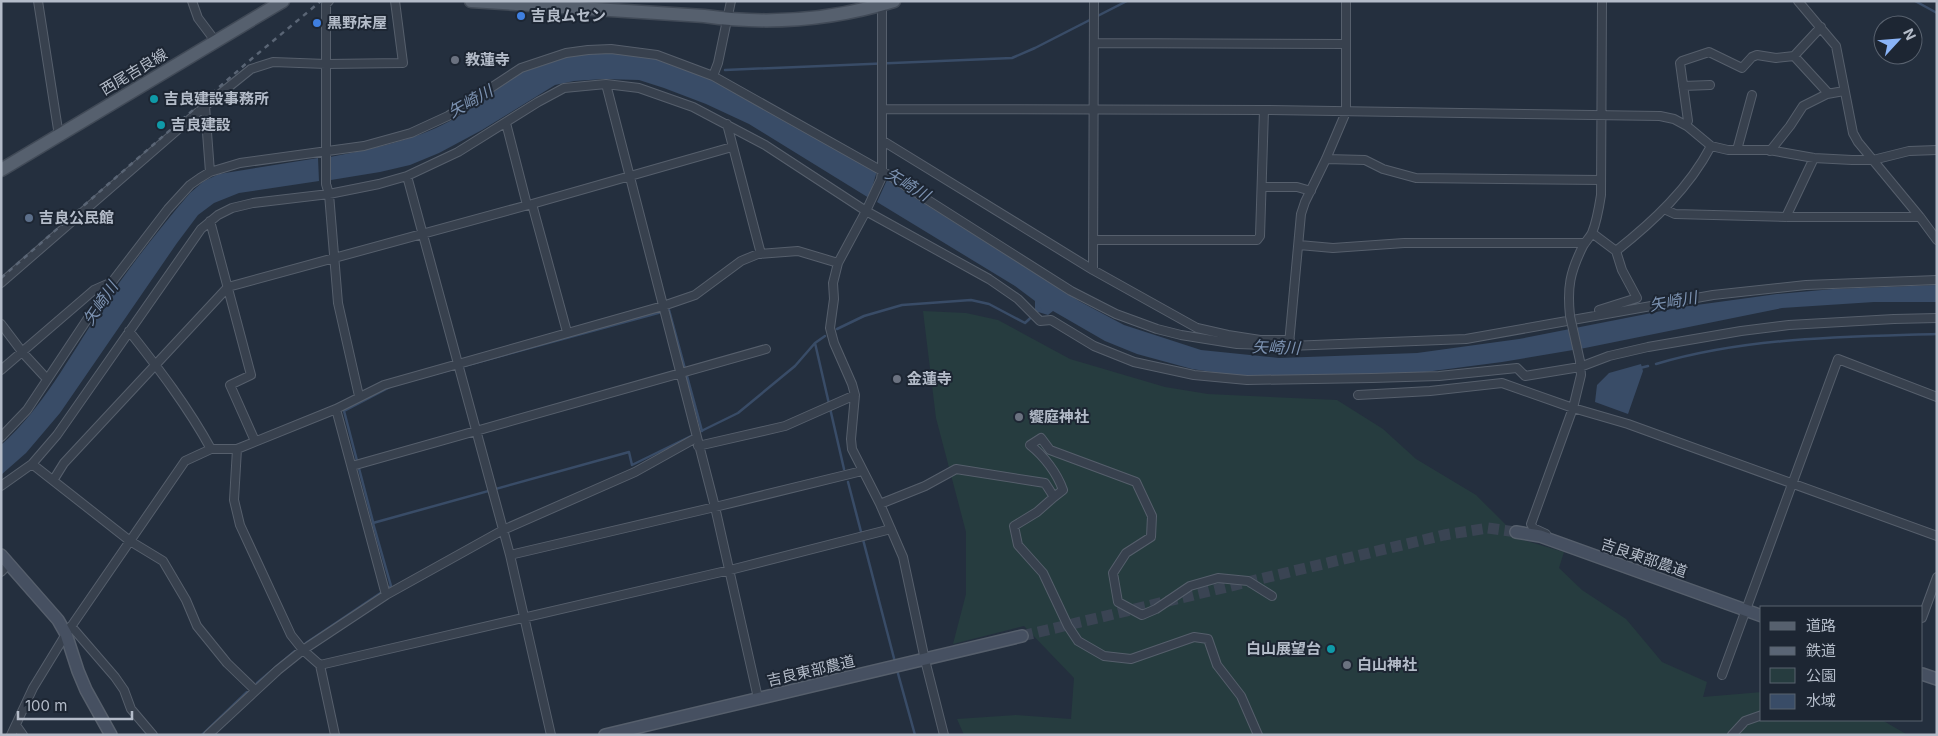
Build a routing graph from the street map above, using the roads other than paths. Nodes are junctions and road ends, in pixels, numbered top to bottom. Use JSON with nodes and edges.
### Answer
{"nodes":[{"id":1,"x":38,"y":1,"type":"edge"},
{"id":2,"x":192,"y":1,"type":"edge"},
{"id":3,"x":282,"y":1,"type":"edge"},
{"id":4,"x":329,"y":1,"type":"edge"},
{"id":5,"x":395,"y":1,"type":"edge"},
{"id":6,"x":471,"y":1,"type":"edge"},
{"id":7,"x":730,"y":1,"type":"edge"},
{"id":8,"x":1094,"y":1,"type":"edge"},
{"id":9,"x":1346,"y":1,"type":"edge"},
{"id":10,"x":1602,"y":1,"type":"edge"},
{"id":11,"x":1798,"y":1,"type":"edge"},
{"id":12,"x":504,"y":2,"type":"edge"},
{"id":13,"x":886,"y":2,"type":"edge"},
{"id":14,"x":632,"y":7,"type":"edge"},
{"id":15,"x":727,"y":19,"type":"junction"},
{"id":16,"x":1821,"y":27,"type":"junction"},
{"id":17,"x":216,"y":42,"type":"junction"},
{"id":18,"x":1095,"y":43,"type":"junction"},
{"id":19,"x":1346,"y":44,"type":"junction"},
{"id":20,"x":1794,"y":56,"type":"junction"},
{"id":21,"x":326,"y":64,"type":"junction"},
{"id":22,"x":713,"y":76,"type":"junction"},
{"id":23,"x":606,"y":84,"type":"junction"},
{"id":24,"x":1683,"y":86,"type":"junction"},
{"id":25,"x":1710,"y":86,"type":"dead end"},
{"id":26,"x":1844,"y":91,"type":"junction"},
{"id":27,"x":1828,"y":93,"type":"junction"},
{"id":28,"x":1752,"y":95,"type":"dead end"},
{"id":29,"x":204,"y":106,"type":"junction"},
{"id":30,"x":882,"y":109,"type":"junction"},
{"id":31,"x":1094,"y":110,"type":"junction"},
{"id":32,"x":1264,"y":110,"type":"junction"},
{"id":33,"x":1346,"y":112,"type":"junction"},
{"id":34,"x":1601,"y":116,"type":"junction"},
{"id":35,"x":506,"y":123,"type":"junction"},
{"id":36,"x":726,"y":124,"type":"junction"},
{"id":37,"x":1685,"y":124,"type":"junction"},
{"id":38,"x":59,"y":136,"type":"junction"},
{"id":39,"x":883,"y":141,"type":"junction"},
{"id":40,"x":1711,"y":146,"type":"junction"},
{"id":41,"x":732,"y":147,"type":"junction"},
{"id":42,"x":1737,"y":150,"type":"junction"},
{"id":43,"x":1937,"y":150,"type":"edge"},
{"id":44,"x":1770,"y":151,"type":"junction"},
{"id":45,"x":326,"y":156,"type":"junction"},
{"id":46,"x":1814,"y":158,"type":"junction"},
{"id":47,"x":1326,"y":159,"type":"junction"},
{"id":48,"x":1873,"y":160,"type":"junction"},
{"id":49,"x":1,"y":170,"type":"edge"},
{"id":50,"x":210,"y":172,"type":"junction"},
{"id":51,"x":881,"y":175,"type":"junction"},
{"id":52,"x":406,"y":176,"type":"junction"},
{"id":53,"x":631,"y":176,"type":"junction"},
{"id":54,"x":1601,"y":180,"type":"junction"},
{"id":55,"x":1262,"y":187,"type":"junction"},
{"id":56,"x":1311,"y":191,"type":"junction"},
{"id":57,"x":329,"y":194,"type":"junction"},
{"id":58,"x":530,"y":205,"type":"junction"},
{"id":59,"x":1664,"y":209,"type":"junction"},
{"id":60,"x":866,"y":211,"type":"junction"},
{"id":61,"x":1786,"y":217,"type":"junction"},
{"id":62,"x":1920,"y":217,"type":"junction"},
{"id":63,"x":210,"y":221,"type":"junction"},
{"id":64,"x":1592,"y":233,"type":"junction"},
{"id":65,"x":423,"y":234,"type":"junction"},
{"id":66,"x":1093,"y":240,"type":"junction"},
{"id":67,"x":1937,"y":240,"type":"edge"},
{"id":68,"x":1585,"y":243,"type":"junction"},
{"id":69,"x":1299,"y":245,"type":"junction"},
{"id":70,"x":1616,"y":250,"type":"junction"},
{"id":71,"x":761,"y":254,"type":"junction"},
{"id":72,"x":334,"y":259,"type":"junction"},
{"id":73,"x":838,"y":263,"type":"junction"},
{"id":74,"x":1093,"y":270,"type":"junction"},
{"id":75,"x":1937,"y":280,"type":"edge"},
{"id":76,"x":112,"y":282,"type":"junction"},
{"id":77,"x":1,"y":283,"type":"edge"},
{"id":78,"x":228,"y":287,"type":"junction"},
{"id":79,"x":663,"y":306,"type":"junction"},
{"id":80,"x":1595,"y":315,"type":"junction"},
{"id":81,"x":1937,"y":318,"type":"edge"},
{"id":82,"x":1,"y":324,"type":"edge"},
{"id":83,"x":129,"y":331,"type":"junction"},
{"id":84,"x":567,"y":332,"type":"junction"},
{"id":85,"x":1290,"y":343,"type":"junction"},
{"id":86,"x":766,"y":350,"type":"dead end"},
{"id":87,"x":23,"y":353,"type":"junction"},
{"id":88,"x":1580,"y":364,"type":"junction"},
{"id":89,"x":457,"y":365,"type":"junction"},
{"id":90,"x":156,"y":366,"type":"junction"},
{"id":91,"x":1,"y":370,"type":"edge"},
{"id":92,"x":681,"y":372,"type":"junction"},
{"id":93,"x":46,"y":379,"type":"junction"},
{"id":94,"x":1358,"y":394,"type":"dead end"},
{"id":95,"x":854,"y":395,"type":"junction"},
{"id":96,"x":359,"y":396,"type":"junction"},
{"id":97,"x":1937,"y":397,"type":"edge"},
{"id":98,"x":1573,"y":408,"type":"junction"},
{"id":99,"x":336,"y":409,"type":"junction"},
{"id":100,"x":475,"y":430,"type":"junction"},
{"id":101,"x":1,"y":437,"type":"edge"},
{"id":102,"x":255,"y":441,"type":"junction"},
{"id":103,"x":697,"y":442,"type":"junction"},
{"id":104,"x":211,"y":449,"type":"junction"},
{"id":105,"x":237,"y":449,"type":"junction"},
{"id":106,"x":32,"y":464,"type":"junction"},
{"id":107,"x":352,"y":466,"type":"junction"},
{"id":108,"x":862,"y":471,"type":"junction"},
{"id":109,"x":54,"y":480,"type":"junction"},
{"id":110,"x":1792,"y":484,"type":"junction"},
{"id":111,"x":1,"y":486,"type":"edge"},
{"id":112,"x":1054,"y":497,"type":"junction"},
{"id":113,"x":880,"y":504,"type":"junction"},
{"id":114,"x":715,"y":507,"type":"junction"},
{"id":115,"x":503,"y":530,"type":"junction"},
{"id":116,"x":891,"y":530,"type":"junction"},
{"id":117,"x":1516,"y":532,"type":"tunnel mouth"},
{"id":118,"x":1937,"y":536,"type":"edge"},
{"id":119,"x":130,"y":540,"type":"junction"},
{"id":120,"x":1562,"y":545,"type":"junction"},
{"id":121,"x":1,"y":555,"type":"edge"},
{"id":122,"x":510,"y":555,"type":"junction"},
{"id":123,"x":5,"y":568,"type":"edge"},
{"id":124,"x":730,"y":570,"type":"junction"},
{"id":125,"x":1937,"y":577,"type":"edge"},
{"id":126,"x":386,"y":595,"type":"junction"},
{"id":127,"x":1272,"y":596,"type":"dead end"},
{"id":128,"x":1745,"y":610,"type":"junction"},
{"id":129,"x":1760,"y":615,"type":"edge"},
{"id":130,"x":1923,"y":615,"type":"edge"},
{"id":131,"x":524,"y":617,"type":"junction"},
{"id":132,"x":69,"y":630,"type":"junction"},
{"id":133,"x":1022,"y":636,"type":"tunnel mouth"},
{"id":134,"x":304,"y":650,"type":"junction"},
{"id":135,"x":925,"y":660,"type":"junction"},
{"id":136,"x":320,"y":665,"type":"junction"},
{"id":137,"x":1923,"y":674,"type":"edge"},
{"id":138,"x":1722,"y":675,"type":"dead end"},
{"id":139,"x":1937,"y":679,"type":"edge"},
{"id":140,"x":255,"y":690,"type":"junction"},
{"id":141,"x":758,"y":698,"type":"junction"},
{"id":142,"x":1760,"y":716,"type":"edge"},
{"id":143,"x":16,"y":725,"type":"junction"},
{"id":144,"x":11,"y":735,"type":"edge"},
{"id":145,"x":23,"y":735,"type":"edge"},
{"id":146,"x":110,"y":735,"type":"edge"},
{"id":147,"x":153,"y":735,"type":"edge"},
{"id":148,"x":208,"y":735,"type":"edge"},
{"id":149,"x":335,"y":735,"type":"edge"},
{"id":150,"x":552,"y":735,"type":"edge"},
{"id":151,"x":605,"y":735,"type":"edge"},
{"id":152,"x":944,"y":735,"type":"edge"},
{"id":153,"x":1258,"y":735,"type":"edge"},
{"id":154,"x":1732,"y":735,"type":"edge"}],
"edges":[{"from":1,"to":38,"type":"street"},
{"from":2,"to":17,"type":"street"},
{"from":3,"to":17,"type":"main road","name":"西尾吉良線"},
{"from":4,"to":21,"type":"street"},
{"from":5,"to":21,"type":"street"},
{"from":6,"to":12,"type":"main road"},
{"from":7,"to":15,"type":"street"},
{"from":8,"to":18,"type":"street"},
{"from":9,"to":19,"type":"street"},
{"from":10,"to":34,"type":"street"},
{"from":11,"to":16,"type":"street"},
{"from":12,"to":14,"type":"main road"},
{"from":13,"to":15,"type":"main road"},
{"from":13,"to":30,"type":"street"},
{"from":14,"to":15,"type":"main road"},
{"from":15,"to":22,"type":"street"},
{"from":16,"to":20,"type":"street"},
{"from":16,"to":26,"type":"street"},
{"from":17,"to":38,"type":"main road","name":"西尾吉良線"},
{"from":18,"to":19,"type":"street"},
{"from":18,"to":31,"type":"street"},
{"from":19,"to":33,"type":"street"},
{"from":20,"to":24,"type":"street"},
{"from":20,"to":27,"type":"street"},
{"from":21,"to":29,"type":"street"},
{"from":21,"to":45,"type":"street"},
{"from":22,"to":45,"type":"street"},
{"from":22,"to":51,"type":"street"},
{"from":23,"to":35,"type":"street"},
{"from":23,"to":36,"type":"street"},
{"from":23,"to":53,"type":"street"},
{"from":24,"to":25,"type":"street"},
{"from":24,"to":37,"type":"street"},
{"from":26,"to":27,"type":"street"},
{"from":26,"to":48,"type":"street"},
{"from":27,"to":44,"type":"street"},
{"from":28,"to":42,"type":"street"},
{"from":29,"to":50,"type":"street"},
{"from":29,"to":77,"type":"street"},
{"from":30,"to":31,"type":"street"},
{"from":30,"to":39,"type":"street"},
{"from":31,"to":32,"type":"street"},
{"from":31,"to":66,"type":"street"},
{"from":32,"to":33,"type":"street"},
{"from":32,"to":55,"type":"street"},
{"from":33,"to":34,"type":"street"},
{"from":33,"to":47,"type":"street"},
{"from":34,"to":37,"type":"street"},
{"from":34,"to":54,"type":"street"},
{"from":35,"to":52,"type":"street"},
{"from":35,"to":58,"type":"street"},
{"from":36,"to":41,"type":"street"},
{"from":36,"to":60,"type":"street"},
{"from":37,"to":40,"type":"street"},
{"from":38,"to":49,"type":"main road","name":"西尾吉良線"},
{"from":39,"to":51,"type":"street"},
{"from":39,"to":74,"type":"street"},
{"from":40,"to":42,"type":"street"},
{"from":40,"to":59,"type":"street"},
{"from":41,"to":53,"type":"street"},
{"from":41,"to":71,"type":"street"},
{"from":42,"to":44,"type":"street"},
{"from":43,"to":48,"type":"street"},
{"from":44,"to":46,"type":"street"},
{"from":45,"to":50,"type":"street"},
{"from":45,"to":57,"type":"street"},
{"from":46,"to":48,"type":"street"},
{"from":46,"to":61,"type":"street"},
{"from":47,"to":54,"type":"street"},
{"from":47,"to":56,"type":"street"},
{"from":48,"to":62,"type":"street"},
{"from":50,"to":76,"type":"street"},
{"from":51,"to":60,"type":"street"},
{"from":51,"to":85,"type":"street"},
{"from":52,"to":57,"type":"street"},
{"from":52,"to":65,"type":"street"},
{"from":53,"to":58,"type":"street"},
{"from":53,"to":79,"type":"street"},
{"from":54,"to":64,"type":"street"},
{"from":55,"to":56,"type":"street"},
{"from":55,"to":66,"type":"street"},
{"from":56,"to":69,"type":"street"},
{"from":57,"to":63,"type":"street"},
{"from":57,"to":72,"type":"street"},
{"from":58,"to":65,"type":"street"},
{"from":58,"to":84,"type":"street"},
{"from":59,"to":61,"type":"street"},
{"from":59,"to":70,"type":"street"},
{"from":60,"to":73,"type":"street"},
{"from":60,"to":88,"type":"street"},
{"from":61,"to":62,"type":"street"},
{"from":62,"to":67,"type":"street"},
{"from":63,"to":78,"type":"street"},
{"from":63,"to":83,"type":"street"},
{"from":64,"to":68,"type":"street"},
{"from":64,"to":70,"type":"street"},
{"from":65,"to":72,"type":"street"},
{"from":65,"to":89,"type":"street"},
{"from":66,"to":74,"type":"street"},
{"from":68,"to":69,"type":"street"},
{"from":68,"to":88,"type":"street","bridge":true},
{"from":69,"to":85,"type":"street"},
{"from":70,"to":80,"type":"street"},
{"from":71,"to":73,"type":"street"},
{"from":71,"to":79,"type":"street"},
{"from":72,"to":78,"type":"street"},
{"from":72,"to":96,"type":"street"},
{"from":73,"to":95,"type":"street"},
{"from":74,"to":85,"type":"street"},
{"from":75,"to":80,"type":"street"},
{"from":76,"to":87,"type":"street"},
{"from":76,"to":93,"type":"street"},
{"from":78,"to":90,"type":"street"},
{"from":78,"to":102,"type":"street"},
{"from":79,"to":84,"type":"street"},
{"from":79,"to":92,"type":"street"},
{"from":80,"to":85,"type":"street"},
{"from":81,"to":88,"type":"street"},
{"from":82,"to":87,"type":"street"},
{"from":83,"to":90,"type":"street"},
{"from":83,"to":106,"type":"street"},
{"from":84,"to":89,"type":"street"},
{"from":86,"to":92,"type":"street"},
{"from":87,"to":91,"type":"street"},
{"from":87,"to":93,"type":"street"},
{"from":88,"to":98,"type":"street"},
{"from":89,"to":96,"type":"street"},
{"from":89,"to":100,"type":"street"},
{"from":90,"to":104,"type":"street"},
{"from":90,"to":109,"type":"street"},
{"from":92,"to":100,"type":"street"},
{"from":92,"to":103,"type":"street"},
{"from":93,"to":101,"type":"street"},
{"from":94,"to":98,"type":"street"},
{"from":95,"to":103,"type":"street"},
{"from":95,"to":108,"type":"street"},
{"from":96,"to":99,"type":"street"},
{"from":97,"to":110,"type":"street"},
{"from":98,"to":110,"type":"street"},
{"from":98,"to":120,"type":"street"},
{"from":99,"to":102,"type":"street"},
{"from":99,"to":107,"type":"street"},
{"from":100,"to":107,"type":"street"},
{"from":100,"to":115,"type":"street"},
{"from":102,"to":105,"type":"street"},
{"from":103,"to":114,"type":"street"},
{"from":103,"to":115,"type":"street"},
{"from":104,"to":105,"type":"street"},
{"from":104,"to":119,"type":"street"},
{"from":105,"to":134,"type":"street"},
{"from":106,"to":109,"type":"street"},
{"from":106,"to":111,"type":"street"},
{"from":107,"to":126,"type":"street"},
{"from":108,"to":113,"type":"street"},
{"from":108,"to":114,"type":"street"},
{"from":109,"to":119,"type":"street"},
{"from":110,"to":118,"type":"street"},
{"from":110,"to":128,"type":"street"},
{"from":112,"to":113,"type":"street"},
{"from":112,"to":127,"type":"street"},
{"from":112,"to":153,"type":"street"},
{"from":113,"to":116,"type":"street"},
{"from":114,"to":122,"type":"street"},
{"from":114,"to":124,"type":"street"},
{"from":115,"to":122,"type":"street"},
{"from":115,"to":126,"type":"street"},
{"from":116,"to":124,"type":"street"},
{"from":116,"to":135,"type":"street"},
{"from":117,"to":120,"type":"street","name":"吉良東部農道"},
{"from":119,"to":132,"type":"street"},
{"from":119,"to":140,"type":"street"},
{"from":120,"to":128,"type":"street","name":"吉良東部農道"},
{"from":121,"to":123,"type":"street"},
{"from":122,"to":131,"type":"street"},
{"from":123,"to":132,"type":"street"},
{"from":124,"to":131,"type":"street"},
{"from":124,"to":141,"type":"street"},
{"from":125,"to":130,"type":"street"},
{"from":126,"to":134,"type":"street"},
{"from":128,"to":129,"type":"street","name":"吉良東部農道"},
{"from":128,"to":138,"type":"street"},
{"from":131,"to":136,"type":"street"},
{"from":131,"to":150,"type":"street"},
{"from":132,"to":143,"type":"street"},
{"from":132,"to":146,"type":"street"},
{"from":132,"to":147,"type":"street"},
{"from":133,"to":135,"type":"street","name":"吉良東部農道"},
{"from":134,"to":136,"type":"street"},
{"from":134,"to":140,"type":"street"},
{"from":135,"to":141,"type":"street","name":"吉良東部農道"},
{"from":135,"to":152,"type":"street"},
{"from":136,"to":149,"type":"street"},
{"from":137,"to":139,"type":"street"},
{"from":140,"to":148,"type":"street"},
{"from":141,"to":151,"type":"street","name":"吉良東部農道"},
{"from":142,"to":154,"type":"street"},
{"from":143,"to":144,"type":"street"},
{"from":143,"to":145,"type":"street"}]}
